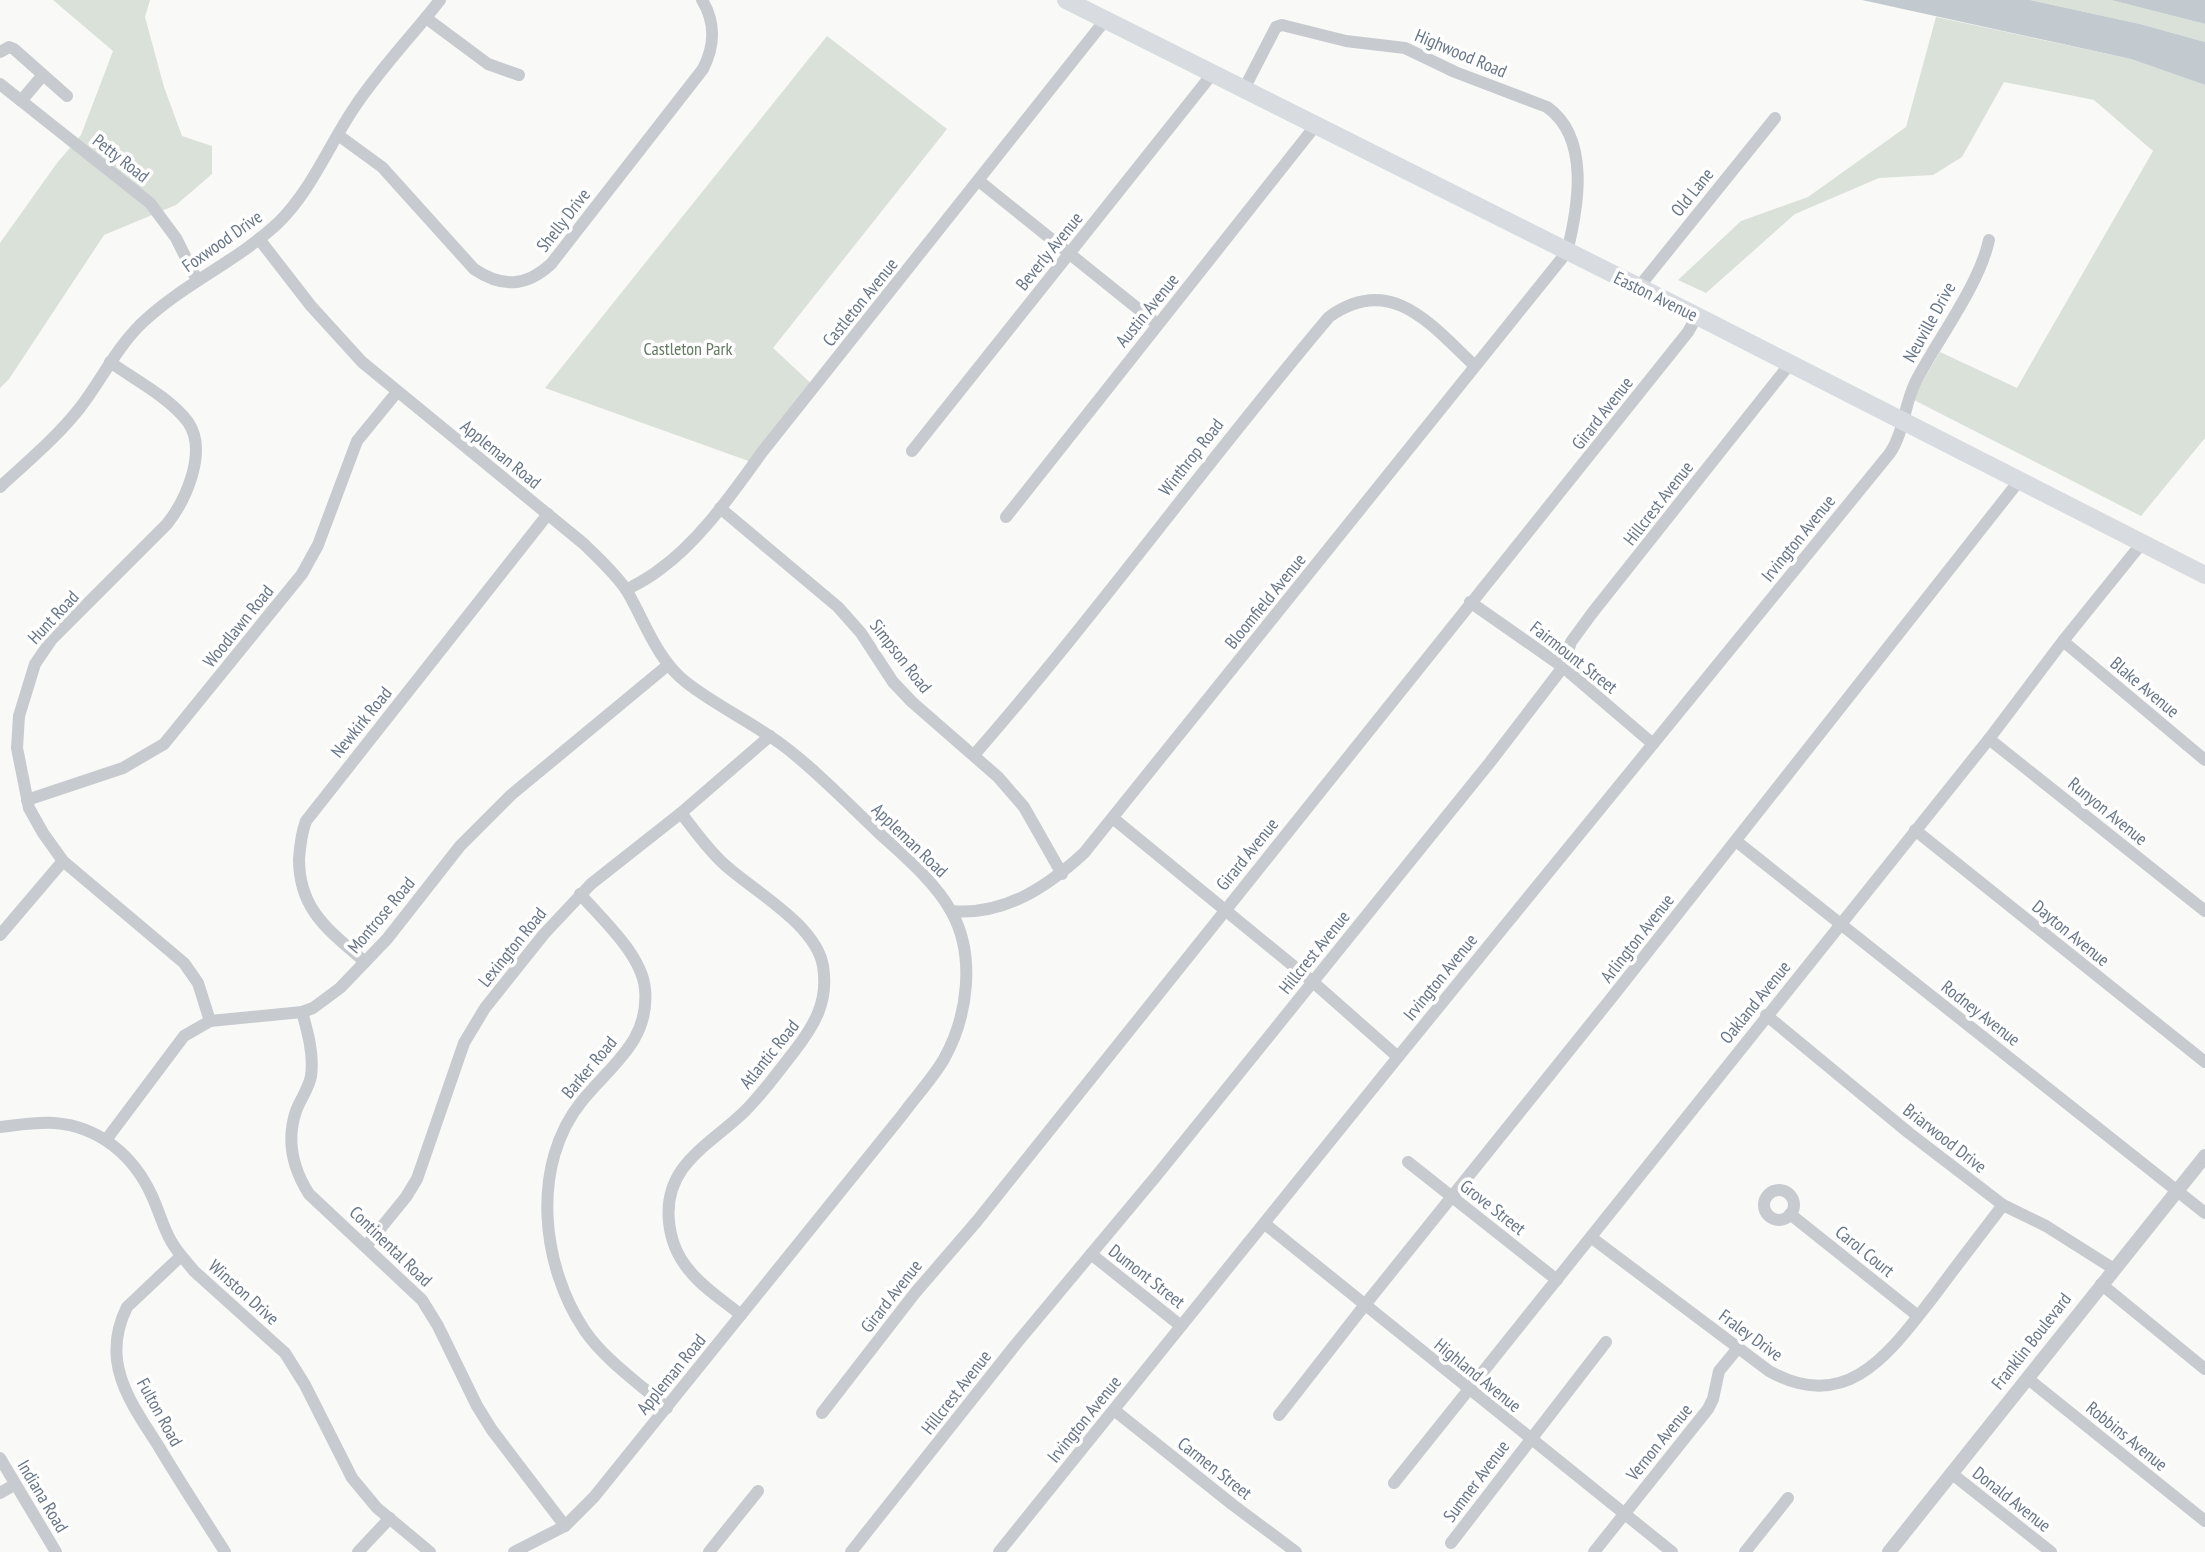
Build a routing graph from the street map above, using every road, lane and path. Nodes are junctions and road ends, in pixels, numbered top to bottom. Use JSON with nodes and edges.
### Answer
{"nodes":[{"id":1,"x":440,"y":0,"type":"edge"},
{"id":2,"x":702,"y":0,"type":"edge"},
{"id":3,"x":1066,"y":0,"type":"edge"},
{"id":4,"x":1078,"y":0,"type":"edge"},
{"id":5,"x":426,"y":18,"type":"junction"},
{"id":6,"x":1106,"y":19,"type":"junction"},
{"id":7,"x":0,"y":52,"type":"edge"},
{"id":8,"x":1213,"y":73,"type":"junction"},
{"id":9,"x":43,"y":75,"type":"junction"},
{"id":10,"x":519,"y":75,"type":"dead end"},
{"id":11,"x":0,"y":84,"type":"edge"},
{"id":12,"x":1244,"y":89,"type":"junction"},
{"id":13,"x":67,"y":96,"type":"dead end"},
{"id":14,"x":21,"y":101,"type":"junction"},
{"id":15,"x":1775,"y":118,"type":"dead end"},
{"id":16,"x":1316,"y":125,"type":"junction"},
{"id":17,"x":338,"y":135,"type":"junction"},
{"id":18,"x":979,"y":181,"type":"junction"},
{"id":19,"x":259,"y":239,"type":"junction"},
{"id":20,"x":1989,"y":240,"type":"dead end"},
{"id":21,"x":1567,"y":252,"type":"junction"},
{"id":22,"x":1069,"y":254,"type":"junction"},
{"id":23,"x":197,"y":280,"type":"junction"},
{"id":24,"x":1638,"y":288,"type":"junction"},
{"id":25,"x":1696,"y":316,"type":"junction"},
{"id":26,"x":1157,"y":324,"type":"junction"},
{"id":27,"x":110,"y":362,"type":"junction"},
{"id":28,"x":1789,"y":365,"type":"junction"},
{"id":29,"x":1475,"y":366,"type":"junction"},
{"id":30,"x":397,"y":393,"type":"junction"},
{"id":31,"x":1903,"y":422,"type":"junction"},
{"id":32,"x":912,"y":451,"type":"dead end"},
{"id":33,"x":2019,"y":481,"type":"junction"},
{"id":34,"x":0,"y":487,"type":"edge"},
{"id":35,"x":720,"y":508,"type":"junction"},
{"id":36,"x":548,"y":514,"type":"junction"},
{"id":37,"x":1006,"y":517,"type":"dead end"},
{"id":38,"x":2142,"y":543,"type":"junction"},
{"id":39,"x":2205,"y":575,"type":"edge"},
{"id":40,"x":626,"y":590,"type":"junction"},
{"id":41,"x":1470,"y":602,"type":"junction"},
{"id":42,"x":2063,"y":641,"type":"junction"},
{"id":43,"x":668,"y":665,"type":"junction"},
{"id":44,"x":1563,"y":667,"type":"junction"},
{"id":45,"x":769,"y":736,"type":"junction"},
{"id":46,"x":1989,"y":739,"type":"junction"},
{"id":47,"x":1653,"y":744,"type":"junction"},
{"id":48,"x":974,"y":754,"type":"junction"},
{"id":49,"x":2205,"y":760,"type":"edge"},
{"id":50,"x":27,"y":800,"type":"junction"},
{"id":51,"x":681,"y":813,"type":"junction"},
{"id":52,"x":1114,"y":818,"type":"junction"},
{"id":53,"x":1915,"y":830,"type":"junction"},
{"id":54,"x":1736,"y":841,"type":"junction"},
{"id":55,"x":63,"y":861,"type":"junction"},
{"id":56,"x":1062,"y":874,"type":"junction"},
{"id":57,"x":580,"y":894,"type":"junction"},
{"id":58,"x":1225,"y":910,"type":"junction"},
{"id":59,"x":951,"y":911,"type":"junction"},
{"id":60,"x":2205,"y":911,"type":"edge"},
{"id":61,"x":1840,"y":924,"type":"junction"},
{"id":62,"x":0,"y":935,"type":"edge"},
{"id":63,"x":365,"y":962,"type":"junction"},
{"id":64,"x":1313,"y":982,"type":"junction"},
{"id":65,"x":302,"y":1012,"type":"junction"},
{"id":66,"x":1766,"y":1015,"type":"junction"},
{"id":67,"x":211,"y":1021,"type":"junction"},
{"id":68,"x":1398,"y":1057,"type":"junction"},
{"id":69,"x":2205,"y":1062,"type":"edge"},
{"id":70,"x":0,"y":1127,"type":"edge"},
{"id":71,"x":106,"y":1140,"type":"junction"},
{"id":72,"x":2205,"y":1156,"type":"edge"},
{"id":73,"x":1408,"y":1162,"type":"dead end"},
{"id":74,"x":2178,"y":1191,"type":"junction"},
{"id":75,"x":1452,"y":1197,"type":"junction"},
{"id":76,"x":2003,"y":1205,"type":"junction"},
{"id":77,"x":2205,"y":1213,"type":"edge"},
{"id":78,"x":1790,"y":1214,"type":"dead end"},
{"id":79,"x":1265,"y":1224,"type":"junction"},
{"id":80,"x":1592,"y":1238,"type":"junction"},
{"id":81,"x":367,"y":1245,"type":"junction"},
{"id":82,"x":1091,"y":1254,"type":"junction"},
{"id":83,"x":181,"y":1256,"type":"junction"},
{"id":84,"x":2114,"y":1269,"type":"junction"},
{"id":85,"x":1556,"y":1280,"type":"junction"},
{"id":86,"x":2101,"y":1284,"type":"junction"},
{"id":87,"x":1364,"y":1306,"type":"junction"},
{"id":88,"x":741,"y":1315,"type":"junction"},
{"id":89,"x":1918,"y":1316,"type":"junction"},
{"id":90,"x":1181,"y":1326,"type":"junction"},
{"id":91,"x":1606,"y":1342,"type":"dead end"},
{"id":92,"x":1738,"y":1348,"type":"junction"},
{"id":93,"x":2205,"y":1368,"type":"edge"},
{"id":94,"x":2027,"y":1378,"type":"junction"},
{"id":95,"x":1469,"y":1391,"type":"junction"},
{"id":96,"x":667,"y":1408,"type":"junction"},
{"id":97,"x":1114,"y":1410,"type":"junction"},
{"id":98,"x":822,"y":1413,"type":"dead end"},
{"id":99,"x":1279,"y":1415,"type":"dead end"},
{"id":100,"x":1530,"y":1439,"type":"junction"},
{"id":101,"x":0,"y":1458,"type":"edge"},
{"id":102,"x":1951,"y":1473,"type":"junction"},
{"id":103,"x":1394,"y":1483,"type":"dead end"},
{"id":104,"x":14,"y":1485,"type":"junction"},
{"id":105,"x":758,"y":1491,"type":"dead end"},
{"id":106,"x":0,"y":1493,"type":"edge"},
{"id":107,"x":1788,"y":1498,"type":"dead end"},
{"id":108,"x":1624,"y":1514,"type":"junction"},
{"id":109,"x":390,"y":1518,"type":"junction"},
{"id":110,"x":2205,"y":1521,"type":"edge"},
{"id":111,"x":565,"y":1526,"type":"junction"},
{"id":112,"x":1451,"y":1543,"type":"dead end"},
{"id":113,"x":56,"y":1552,"type":"edge"},
{"id":114,"x":225,"y":1552,"type":"edge"},
{"id":115,"x":358,"y":1552,"type":"edge"},
{"id":116,"x":430,"y":1552,"type":"edge"},
{"id":117,"x":513,"y":1552,"type":"edge"},
{"id":118,"x":709,"y":1552,"type":"edge"},
{"id":119,"x":852,"y":1552,"type":"edge"},
{"id":120,"x":999,"y":1552,"type":"edge"},
{"id":121,"x":1296,"y":1552,"type":"edge"},
{"id":122,"x":1594,"y":1552,"type":"edge"},
{"id":123,"x":1671,"y":1552,"type":"edge"},
{"id":124,"x":1745,"y":1552,"type":"edge"},
{"id":125,"x":1889,"y":1552,"type":"edge"},
{"id":126,"x":2051,"y":1552,"type":"edge"}],
"edges":[{"from":1,"to":5,"type":"street","name":"Foxwood Drive"},
{"from":2,"to":17,"type":"street","name":"Shelly Drive"},
{"from":3,"to":6,"type":"main road","name":"Easton Avenue"},
{"from":4,"to":6,"type":"main road","name":"Easton Avenue"},
{"from":5,"to":10,"type":"street"},
{"from":5,"to":17,"type":"street","name":"Foxwood Drive"},
{"from":6,"to":8,"type":"main road","name":"Easton Avenue"},
{"from":6,"to":18,"type":"street","name":"Castleton Avenue"},
{"from":7,"to":9,"type":"street"},
{"from":8,"to":12,"type":"main road","name":"Easton Avenue"},
{"from":8,"to":22,"type":"street","name":"Beverly Avenue"},
{"from":9,"to":13,"type":"street"},
{"from":9,"to":14,"type":"street"},
{"from":11,"to":14,"type":"street","name":"Petty Road"},
{"from":12,"to":16,"type":"main road","name":"Easton Avenue"},
{"from":12,"to":21,"type":"street","name":"Highwood Road"},
{"from":14,"to":23,"type":"street","name":"Petty Road"},
{"from":15,"to":24,"type":"street","name":"Old Lane"},
{"from":16,"to":21,"type":"main road","name":"Easton Avenue"},
{"from":16,"to":26,"type":"street","name":"Austin Avenue"},
{"from":17,"to":19,"type":"street","name":"Foxwood Drive"},
{"from":18,"to":22,"type":"street"},
{"from":18,"to":35,"type":"street","name":"Castleton Avenue"},
{"from":19,"to":23,"type":"street","name":"Foxwood Drive"},
{"from":19,"to":30,"type":"street","name":"Appleman Road"},
{"from":20,"to":31,"type":"street","name":"Neuville Drive"},
{"from":21,"to":24,"type":"main road","name":"Easton Avenue"},
{"from":21,"to":29,"type":"street","name":"Bloomfield Avenue"},
{"from":22,"to":26,"type":"street"},
{"from":22,"to":32,"type":"street","name":"Beverly Avenue"},
{"from":23,"to":27,"type":"street","name":"Foxwood Drive"},
{"from":24,"to":25,"type":"main road","name":"Easton Avenue"},
{"from":25,"to":28,"type":"main road","name":"Easton Avenue"},
{"from":25,"to":41,"type":"street","name":"Girard Avenue"},
{"from":26,"to":37,"type":"street","name":"Austin Avenue"},
{"from":27,"to":34,"type":"street","name":"Foxwood Drive"},
{"from":27,"to":50,"type":"street","name":"Hunt Road"},
{"from":28,"to":31,"type":"main road","name":"Easton Avenue"},
{"from":28,"to":44,"type":"street","name":"Hillcrest Avenue"},
{"from":29,"to":48,"type":"street","name":"Winthrop Road"},
{"from":29,"to":52,"type":"street","name":"Bloomfield Avenue"},
{"from":30,"to":36,"type":"street","name":"Appleman Road"},
{"from":30,"to":50,"type":"street","name":"Woodlawn Road"},
{"from":31,"to":33,"type":"main road","name":"Easton Avenue"},
{"from":31,"to":47,"type":"street","name":"Irvington Avenue"},
{"from":33,"to":38,"type":"main road","name":"Easton Avenue"},
{"from":33,"to":54,"type":"street","name":"Arlington Avenue"},
{"from":35,"to":40,"type":"street","name":"Castleton Avenue"},
{"from":35,"to":48,"type":"street","name":"Simpson Road"},
{"from":36,"to":40,"type":"street","name":"Appleman Road"},
{"from":36,"to":63,"type":"street","name":"Newkirk Road"},
{"from":38,"to":39,"type":"main road","name":"Easton Avenue"},
{"from":38,"to":42,"type":"street","name":"Oakland Avenue"},
{"from":40,"to":43,"type":"street","name":"Appleman Road"},
{"from":41,"to":44,"type":"street","name":"Fairmount Street"},
{"from":41,"to":58,"type":"street","name":"Girard Avenue"},
{"from":42,"to":46,"type":"street","name":"Oakland Avenue"},
{"from":42,"to":49,"type":"street","name":"Blake Avenue"},
{"from":43,"to":45,"type":"street","name":"Appleman Road"},
{"from":43,"to":63,"type":"street","name":"Montrose Road"},
{"from":44,"to":47,"type":"street","name":"Fairmount Street"},
{"from":44,"to":64,"type":"street","name":"Hillcrest Avenue"},
{"from":45,"to":51,"type":"street","name":"Lexington Road"},
{"from":45,"to":59,"type":"street","name":"Appleman Road"},
{"from":46,"to":53,"type":"street","name":"Oakland Avenue"},
{"from":46,"to":60,"type":"street","name":"Runyon Avenue"},
{"from":47,"to":68,"type":"street","name":"Irvington Avenue"},
{"from":48,"to":56,"type":"street","name":"Simpson Road"},
{"from":50,"to":55,"type":"street","name":"Hunt Road"},
{"from":51,"to":57,"type":"street","name":"Lexington Road"},
{"from":51,"to":88,"type":"street","name":"Atlantic Road"},
{"from":52,"to":56,"type":"street","name":"Bloomfield Avenue"},
{"from":52,"to":58,"type":"street"},
{"from":53,"to":61,"type":"street","name":"Oakland Avenue"},
{"from":53,"to":69,"type":"street","name":"Dayton Avenue"},
{"from":54,"to":61,"type":"street","name":"Rodney Avenue"},
{"from":54,"to":75,"type":"street","name":"Arlington Avenue"},
{"from":55,"to":62,"type":"street"},
{"from":55,"to":67,"type":"street","name":"Hunt Road"},
{"from":56,"to":59,"type":"street","name":"Bloomfield Avenue"},
{"from":57,"to":81,"type":"street","name":"Lexington Road"},
{"from":57,"to":96,"type":"street","name":"Barker Road"},
{"from":58,"to":64,"type":"street"},
{"from":58,"to":98,"type":"street","name":"Girard Avenue"},
{"from":59,"to":88,"type":"street","name":"Appleman Road"},
{"from":61,"to":66,"type":"street","name":"Oakland Avenue"},
{"from":61,"to":74,"type":"street","name":"Rodney Avenue"},
{"from":63,"to":65,"type":"street","name":"Montrose Road"},
{"from":64,"to":68,"type":"street"},
{"from":64,"to":82,"type":"street","name":"Hillcrest Avenue"},
{"from":65,"to":67,"type":"street","name":"Montrose Road"},
{"from":65,"to":81,"type":"street","name":"Continental Road"},
{"from":66,"to":76,"type":"street","name":"Briarwood Drive"},
{"from":66,"to":80,"type":"street","name":"Oakland Avenue"},
{"from":67,"to":71,"type":"street","name":"Montrose Road"},
{"from":68,"to":79,"type":"street","name":"Irvington Avenue"},
{"from":70,"to":71,"type":"street","name":"Winston Drive"},
{"from":71,"to":83,"type":"street","name":"Winston Drive"},
{"from":72,"to":74,"type":"street","name":"Franklin Boulevard"},
{"from":73,"to":75,"type":"street","name":"Grove Street"},
{"from":74,"to":77,"type":"street","name":"Rodney Avenue"},
{"from":74,"to":84,"type":"street","name":"Franklin Boulevard"},
{"from":75,"to":85,"type":"street","name":"Grove Street"},
{"from":75,"to":87,"type":"street","name":"Arlington Avenue"},
{"from":76,"to":84,"type":"street","name":"Briarwood Drive"},
{"from":76,"to":89,"type":"street","name":"Fraley Drive"},
{"from":78,"to":89,"type":"street","name":"Carol Court"},
{"from":79,"to":87,"type":"street","name":"Highland Avenue"},
{"from":79,"to":90,"type":"street","name":"Irvington Avenue"},
{"from":80,"to":85,"type":"street","name":"Oakland Avenue"},
{"from":80,"to":92,"type":"street","name":"Fraley Drive"},
{"from":81,"to":111,"type":"street","name":"Continental Road"},
{"from":82,"to":90,"type":"street","name":"Dumont Street"},
{"from":82,"to":119,"type":"street","name":"Hillcrest Avenue"},
{"from":83,"to":109,"type":"street","name":"Winston Drive"},
{"from":83,"to":114,"type":"street","name":"Fulton Road"},
{"from":84,"to":86,"type":"street","name":"Franklin Boulevard"},
{"from":85,"to":95,"type":"street","name":"Oakland Avenue"},
{"from":86,"to":93,"type":"street"},
{"from":86,"to":94,"type":"street","name":"Franklin Boulevard"},
{"from":87,"to":95,"type":"street","name":"Highland Avenue"},
{"from":87,"to":99,"type":"street","name":"Arlington Avenue"},
{"from":88,"to":96,"type":"street","name":"Appleman Road"},
{"from":89,"to":92,"type":"street","name":"Fraley Drive"},
{"from":90,"to":97,"type":"street","name":"Irvington Avenue"},
{"from":91,"to":100,"type":"street","name":"Sumner Avenue"},
{"from":92,"to":108,"type":"street","name":"Vernon Avenue"},
{"from":94,"to":102,"type":"street","name":"Franklin Boulevard"},
{"from":94,"to":110,"type":"street","name":"Robbins Avenue"},
{"from":95,"to":100,"type":"street","name":"Highland Avenue"},
{"from":95,"to":103,"type":"street","name":"Oakland Avenue"},
{"from":96,"to":111,"type":"street","name":"Appleman Road"},
{"from":97,"to":120,"type":"street","name":"Irvington Avenue"},
{"from":97,"to":121,"type":"street","name":"Carmen Street"},
{"from":100,"to":108,"type":"street","name":"Highland Avenue"},
{"from":100,"to":112,"type":"street","name":"Sumner Avenue"},
{"from":101,"to":104,"type":"street","name":"Indiana Road"},
{"from":102,"to":125,"type":"street","name":"Franklin Boulevard"},
{"from":102,"to":126,"type":"street","name":"Donald Avenue"},
{"from":104,"to":106,"type":"street"},
{"from":104,"to":113,"type":"street","name":"Indiana Road"},
{"from":105,"to":118,"type":"street"},
{"from":107,"to":124,"type":"street"},
{"from":108,"to":122,"type":"street","name":"Vernon Avenue"},
{"from":108,"to":123,"type":"street","name":"Highland Avenue"},
{"from":109,"to":115,"type":"street"},
{"from":109,"to":116,"type":"street","name":"Winston Drive"},
{"from":111,"to":117,"type":"street","name":"Appleman Road"}]}
